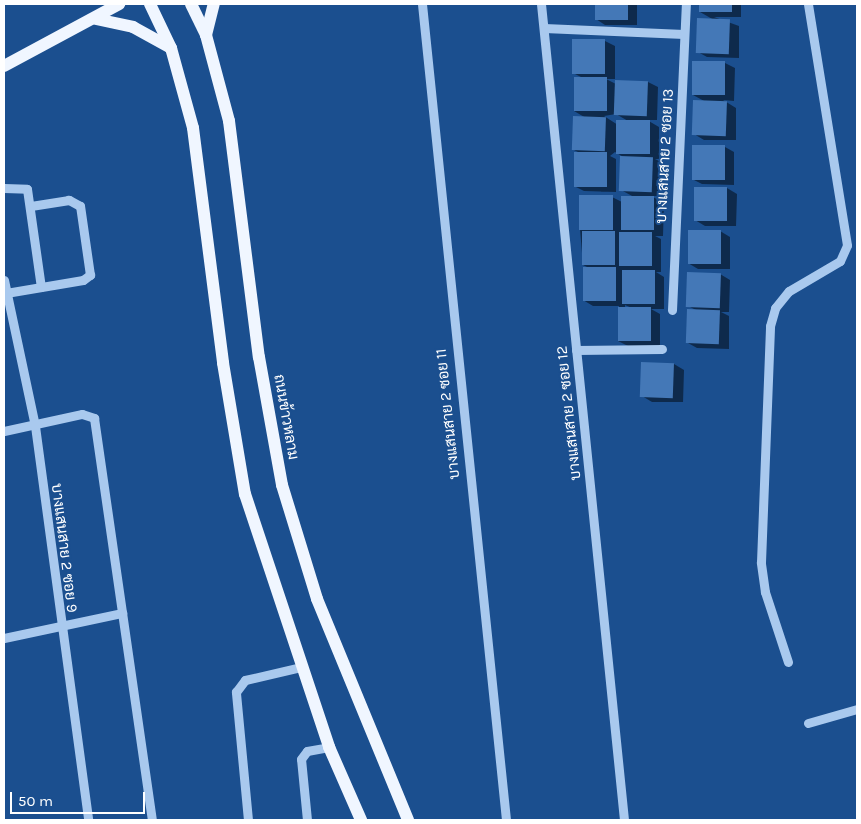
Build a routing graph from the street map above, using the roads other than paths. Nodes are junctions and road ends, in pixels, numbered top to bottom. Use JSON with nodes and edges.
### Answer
{"nodes":[{"id":1,"x":119,"y":4,"type":"edge"},
{"id":2,"x":150,"y":4,"type":"edge"},
{"id":3,"x":191,"y":4,"type":"edge"},
{"id":4,"x":214,"y":4,"type":"edge"},
{"id":5,"x":422,"y":4,"type":"edge"},
{"id":6,"x":541,"y":4,"type":"edge"},
{"id":7,"x":686,"y":4,"type":"edge"},
{"id":8,"x":808,"y":4,"type":"edge"},
{"id":9,"x":96,"y":19,"type":"junction"},
{"id":10,"x":544,"y":28,"type":"junction"},
{"id":11,"x":684,"y":34,"type":"junction"},
{"id":12,"x":206,"y":35,"type":"junction"},
{"id":13,"x":171,"y":48,"type":"junction"},
{"id":14,"x":4,"y":66,"type":"edge"},
{"id":15,"x":4,"y":188,"type":"edge"},
{"id":16,"x":32,"y":206,"type":"junction"},
{"id":17,"x":4,"y":280,"type":"edge"},
{"id":18,"x":41,"y":288,"type":"junction"},
{"id":19,"x":6,"y":293,"type":"junction"},
{"id":20,"x":672,"y":310,"type":"dead end"},
{"id":21,"x":662,"y":349,"type":"dead end"},
{"id":22,"x":576,"y":350,"type":"junction"},
{"id":23,"x":35,"y":426,"type":"junction"},
{"id":24,"x":4,"y":431,"type":"edge"},
{"id":25,"x":122,"y":613,"type":"junction"},
{"id":26,"x":61,"y":629,"type":"junction"},
{"id":27,"x":4,"y":638,"type":"edge"},
{"id":28,"x":788,"y":662,"type":"dead end"},
{"id":29,"x":301,"y":666,"type":"junction"},
{"id":30,"x":857,"y":709,"type":"edge"},
{"id":31,"x":808,"y":723,"type":"dead end"},
{"id":32,"x":329,"y":747,"type":"junction"},
{"id":33,"x":88,"y":820,"type":"edge"},
{"id":34,"x":152,"y":820,"type":"edge"},
{"id":35,"x":248,"y":820,"type":"edge"},
{"id":36,"x":307,"y":820,"type":"edge"},
{"id":37,"x":362,"y":820,"type":"edge"},
{"id":38,"x":408,"y":820,"type":"edge"},
{"id":39,"x":506,"y":820,"type":"edge"},
{"id":40,"x":624,"y":820,"type":"edge"}],
"edges":[{"from":1,"to":9,"type":"main road"},
{"from":2,"to":13,"type":"main road"},
{"from":3,"to":12,"type":"main road","name":"ถนนข้าวหลาม"},
{"from":4,"to":12,"type":"main road"},
{"from":5,"to":39,"type":"street","name":"บางแสนสาย 2 ซอย 11"},
{"from":6,"to":10,"type":"street","name":"บางแสนสาย 2 ซอย 12"},
{"from":7,"to":11,"type":"street","name":"บางแสนสาย 2 ซอย 13"},
{"from":8,"to":28,"type":"street"},
{"from":9,"to":13,"type":"main road"},
{"from":9,"to":14,"type":"main road"},
{"from":10,"to":11,"type":"street"},
{"from":10,"to":22,"type":"street","name":"บางแสนสาย 2 ซอย 12"},
{"from":11,"to":20,"type":"street","name":"บางแสนสาย 2 ซอย 13"},
{"from":12,"to":38,"type":"main road","name":"ถนนข้าวหลาม"},
{"from":13,"to":29,"type":"main road"},
{"from":15,"to":16,"type":"street"},
{"from":16,"to":18,"type":"street"},
{"from":16,"to":18,"type":"street"},
{"from":17,"to":19,"type":"street","name":"บางแสนสาย 2 ซอย 9"},
{"from":18,"to":19,"type":"street"},
{"from":19,"to":23,"type":"street","name":"บางแสนสาย 2 ซอย 9"},
{"from":21,"to":22,"type":"street"},
{"from":22,"to":40,"type":"street","name":"บางแสนสาย 2 ซอย 12"},
{"from":23,"to":24,"type":"street"},
{"from":23,"to":25,"type":"street"},
{"from":23,"to":26,"type":"street","name":"บางแสนสาย 2 ซอย 9"},
{"from":25,"to":26,"type":"street"},
{"from":25,"to":34,"type":"street"},
{"from":26,"to":27,"type":"street"},
{"from":26,"to":33,"type":"street","name":"บางแสนสาย 2 ซอย 9"},
{"from":29,"to":32,"type":"main road"},
{"from":29,"to":35,"type":"street"},
{"from":30,"to":31,"type":"street"},
{"from":32,"to":36,"type":"street"},
{"from":32,"to":37,"type":"main road"}]}
